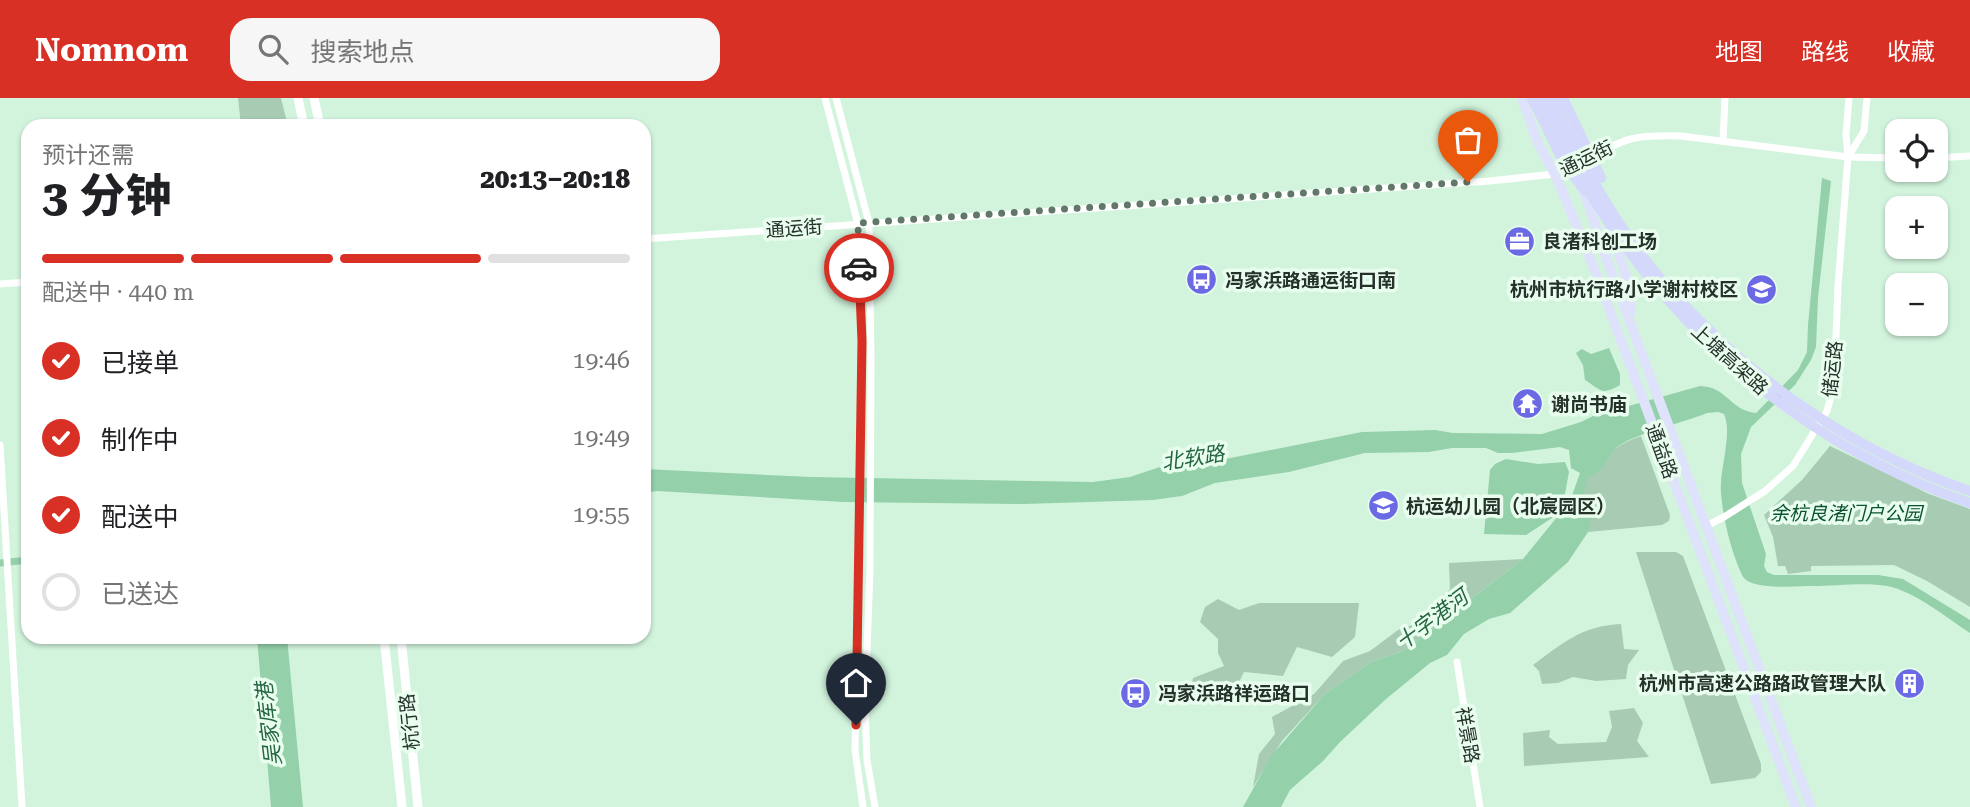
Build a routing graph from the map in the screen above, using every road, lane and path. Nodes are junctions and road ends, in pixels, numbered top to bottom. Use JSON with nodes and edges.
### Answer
{"nodes":[{"id":1,"x":298,"y":98,"type":"edge"},
{"id":2,"x":314,"y":98,"type":"edge"},
{"id":3,"x":825,"y":98,"type":"edge"},
{"id":4,"x":836,"y":98,"type":"edge"},
{"id":5,"x":1522,"y":98,"type":"edge"},
{"id":6,"x":1531,"y":98,"type":"edge"},
{"id":7,"x":1544,"y":98,"type":"edge"},
{"id":8,"x":1554,"y":98,"type":"edge"},
{"id":9,"x":1565,"y":98,"type":"edge"},
{"id":10,"x":1725,"y":98,"type":"edge"},
{"id":11,"x":1849,"y":98,"type":"edge"},
{"id":12,"x":1867,"y":98,"type":"edge"},
{"id":13,"x":302,"y":119,"type":"edge"},
{"id":14,"x":318,"y":119,"type":"edge"},
{"id":15,"x":1723,"y":141,"type":"junction"},
{"id":16,"x":1970,"y":156,"type":"edge"},
{"id":17,"x":1848,"y":157,"type":"junction"},
{"id":18,"x":1948,"y":157,"type":"edge"},
{"id":19,"x":1885,"y":158,"type":"edge"},
{"id":20,"x":1589,"y":161,"type":"junction"},
{"id":21,"x":1577,"y":167,"type":"junction"},
{"id":22,"x":1555,"y":174,"type":"junction"},
{"id":23,"x":1597,"y":204,"type":"junction"},
{"id":24,"x":858,"y":223,"type":"junction"},
{"id":25,"x":869,"y":223,"type":"junction"},
{"id":26,"x":651,"y":238,"type":"edge"},
{"id":27,"x":1637,"y":247,"type":"junction"},
{"id":28,"x":21,"y":282,"type":"edge"},
{"id":29,"x":0,"y":284,"type":"edge"},
{"id":30,"x":1633,"y":327,"type":"junction"},
{"id":31,"x":0,"y":445,"type":"edge"},
{"id":32,"x":1970,"y":491,"type":"edge"},
{"id":33,"x":1970,"y":503,"type":"edge"},
{"id":34,"x":1706,"y":526,"type":"junction"},
{"id":35,"x":385,"y":644,"type":"edge"},
{"id":36,"x":402,"y":644,"type":"edge"},
{"id":37,"x":1457,"y":662,"type":"dead end"},
{"id":38,"x":22,"y":807,"type":"edge"},
{"id":39,"x":402,"y":807,"type":"edge"},
{"id":40,"x":418,"y":807,"type":"edge"},
{"id":41,"x":863,"y":807,"type":"edge"},
{"id":42,"x":876,"y":807,"type":"edge"},
{"id":43,"x":1480,"y":807,"type":"edge"},
{"id":44,"x":1796,"y":807,"type":"edge"},
{"id":45,"x":1811,"y":807,"type":"edge"}],
"edges":[{"from":1,"to":13,"type":"main road"},
{"from":2,"to":14,"type":"main road"},
{"from":3,"to":24,"type":"street"},
{"from":4,"to":25,"type":"street"},
{"from":5,"to":22,"type":"main road","name":"通益路"},
{"from":6,"to":23,"type":"highway"},
{"from":7,"to":23,"type":"highway","name":"上塘高架路"},
{"from":8,"to":21,"type":"main road","name":"通益路"},
{"from":8,"to":27,"type":"highway","name":"上塘高架路"},
{"from":9,"to":20,"type":"main road"},
{"from":9,"to":27,"type":"highway"},
{"from":10,"to":15,"type":"street"},
{"from":11,"to":17,"type":"street","name":"储运路"},
{"from":12,"to":17,"type":"street"},
{"from":15,"to":17,"type":"street","name":"通运街"},
{"from":15,"to":20,"type":"street","name":"通运街"},
{"from":16,"to":18,"type":"street"},
{"from":17,"to":19,"type":"street","name":"通运街"},
{"from":17,"to":34,"type":"street","name":"储运路"},
{"from":20,"to":21,"type":"street","name":"通运街"},
{"from":20,"to":30,"type":"main road"},
{"from":21,"to":22,"type":"street","name":"通运街"},
{"from":21,"to":30,"type":"main road","name":"通益路"},
{"from":22,"to":25,"type":"street","name":"通运街"},
{"from":22,"to":44,"type":"main road","name":"通益路"},
{"from":23,"to":33,"type":"highway","name":"上塘高架路"},
{"from":24,"to":25,"type":"street","name":"通运街"},
{"from":24,"to":26,"type":"street","name":"通运街"},
{"from":24,"to":41,"type":"street"},
{"from":25,"to":42,"type":"street"},
{"from":27,"to":32,"type":"highway","name":"上塘高架路"},
{"from":28,"to":29,"type":"street"},
{"from":30,"to":34,"type":"main road","name":"通益路"},
{"from":31,"to":38,"type":"street"},
{"from":34,"to":45,"type":"main road","name":"通益路"},
{"from":35,"to":39,"type":"main road","name":"杭行路"},
{"from":36,"to":40,"type":"main road","name":"杭行路"},
{"from":37,"to":43,"type":"street","name":"祥景路"}]}
